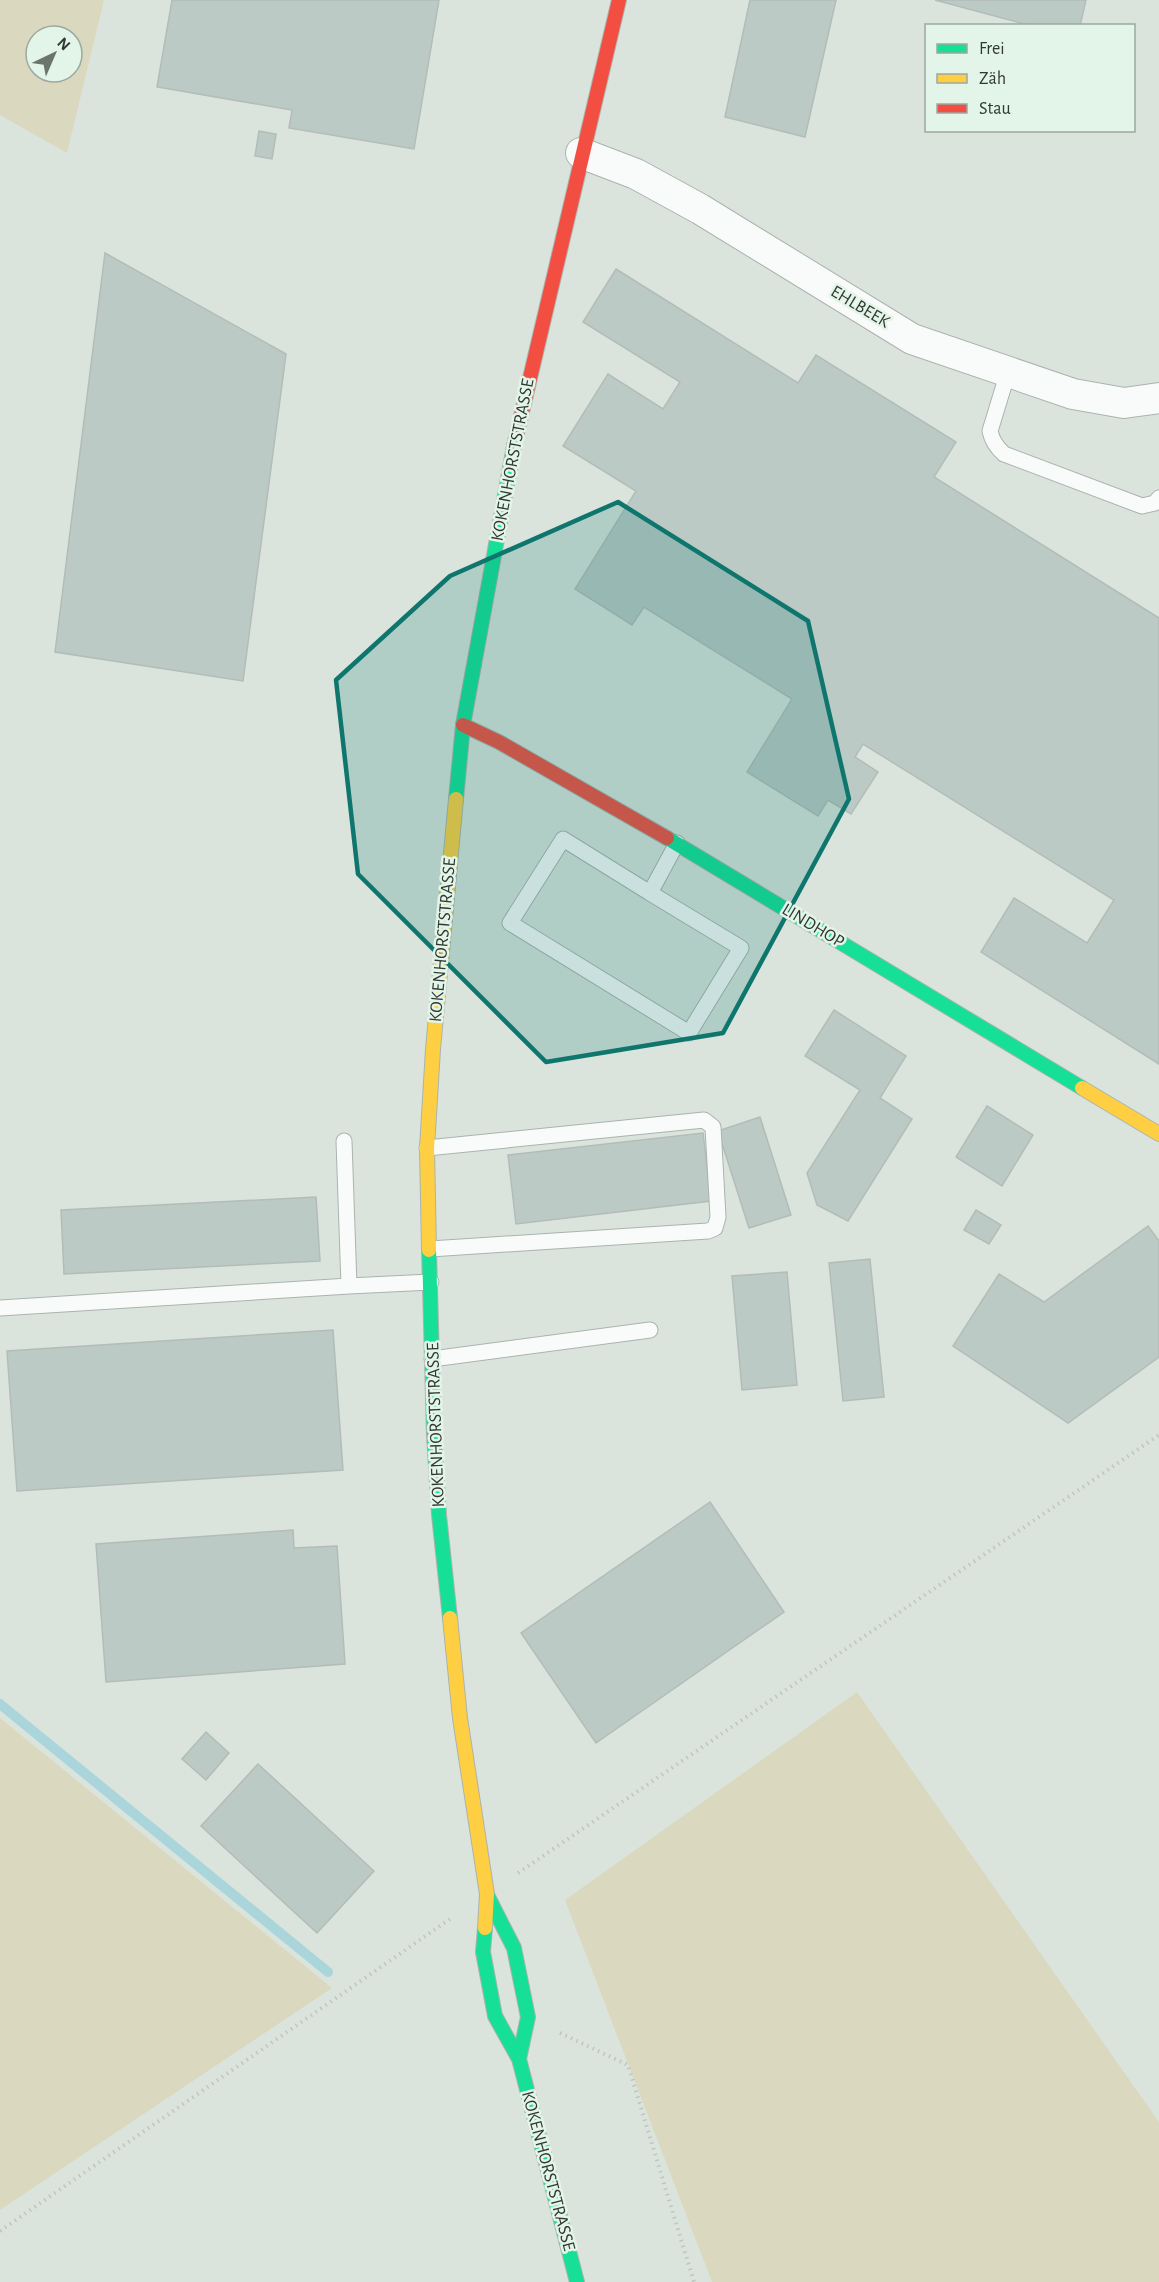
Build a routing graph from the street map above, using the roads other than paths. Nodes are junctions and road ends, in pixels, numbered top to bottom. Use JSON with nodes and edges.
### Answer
{"nodes":[{"id":1,"x":618,"y":0,"type":"edge"},
{"id":2,"x":581,"y":153,"type":"junction"},
{"id":3,"x":1008,"y":372,"type":"junction"},
{"id":4,"x":1159,"y":398,"type":"edge"},
{"id":5,"x":1159,"y":498,"type":"edge"},
{"id":6,"x":463,"y":725,"type":"junction"},
{"id":7,"x":676,"y":843,"type":"junction"},
{"id":8,"x":650,"y":893,"type":"junction"},
{"id":9,"x":1159,"y":1134,"type":"edge"},
{"id":10,"x":344,"y":1141,"type":"dead end"},
{"id":11,"x":427,"y":1148,"type":"junction"},
{"id":12,"x":430,"y":1249,"type":"junction"},
{"id":13,"x":431,"y":1282,"type":"junction"},
{"id":14,"x":349,"y":1286,"type":"junction"},
{"id":15,"x":0,"y":1308,"type":"edge"},
{"id":16,"x":650,"y":1330,"type":"dead end"},
{"id":17,"x":432,"y":1359,"type":"junction"},
{"id":18,"x":487,"y":1894,"type":"junction"},
{"id":19,"x":519,"y":2059,"type":"junction"},
{"id":20,"x":577,"y":2282,"type":"edge"}],
"edges":[{"from":1,"to":2,"type":"main road","name":"KOKENHORSTSTRASSE"},
{"from":2,"to":3,"type":"street","name":"EHLBEEK"},
{"from":2,"to":6,"type":"main road","name":"KOKENHORSTSTRASSE"},
{"from":3,"to":4,"type":"street","name":"EHLBEEK"},
{"from":3,"to":5,"type":"lane"},
{"from":6,"to":7,"type":"main road","name":"LINDHOP"},
{"from":6,"to":11,"type":"main road","name":"KOKENHORSTSTRASSE"},
{"from":7,"to":8,"type":"lane"},
{"from":7,"to":9,"type":"main road","name":"LINDHOP"},
{"from":8,"to":8,"type":"lane"},
{"from":10,"to":14,"type":"lane"},
{"from":11,"to":12,"type":"main road","name":"KOKENHORSTSTRASSE"},
{"from":11,"to":12,"type":"lane"},
{"from":12,"to":13,"type":"main road","name":"KOKENHORSTSTRASSE"},
{"from":13,"to":14,"type":"lane"},
{"from":13,"to":17,"type":"main road","name":"KOKENHORSTSTRASSE"},
{"from":14,"to":15,"type":"lane"},
{"from":16,"to":17,"type":"lane"},
{"from":17,"to":18,"type":"main road","name":"KOKENHORSTSTRASSE"},
{"from":18,"to":19,"type":"main road","name":"KOKENHORSTSTRASSE"},
{"from":18,"to":19,"type":"main road","name":"KOKENHORSTSTRASSE"},
{"from":19,"to":20,"type":"main road","name":"KOKENHORSTSTRASSE"}]}
